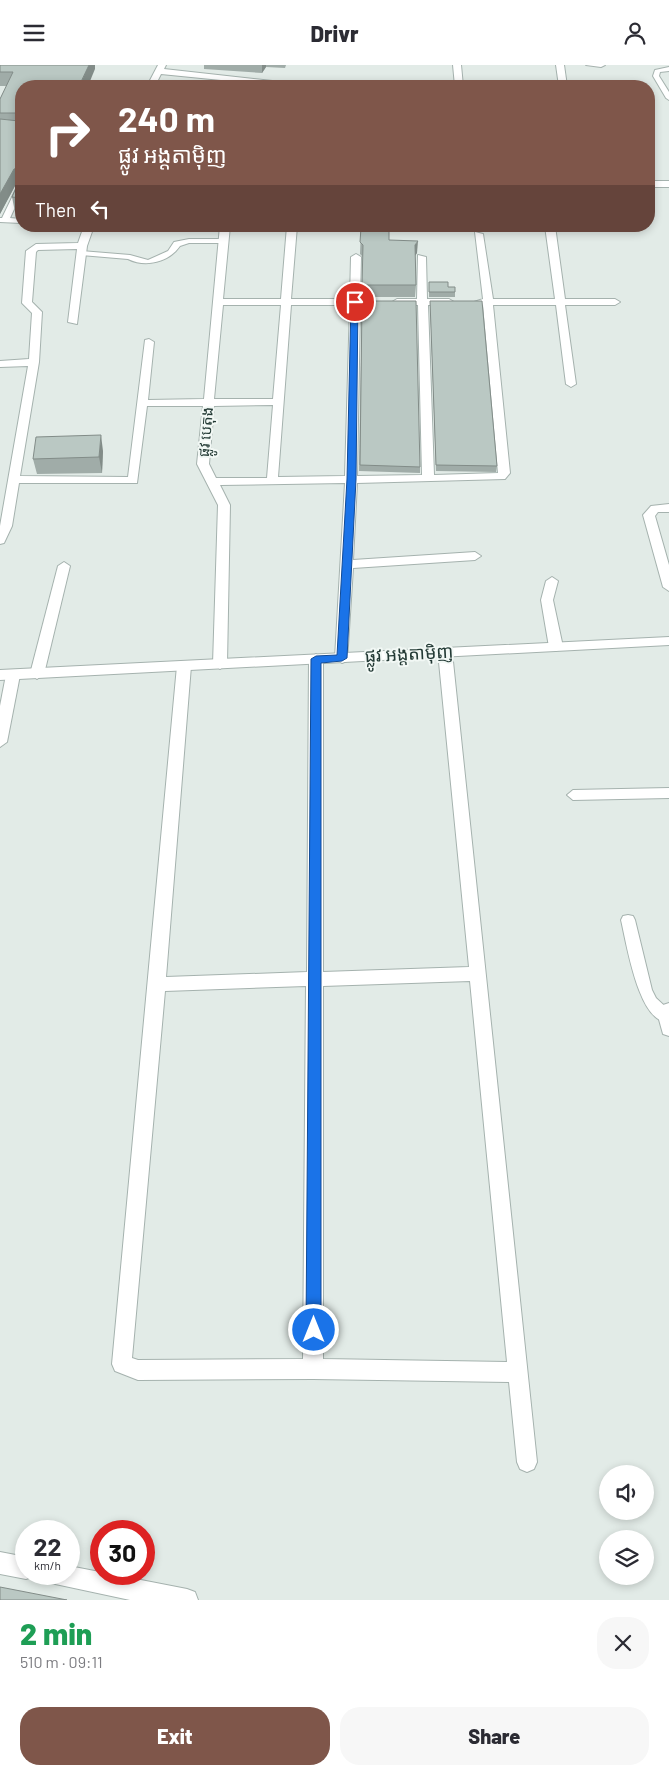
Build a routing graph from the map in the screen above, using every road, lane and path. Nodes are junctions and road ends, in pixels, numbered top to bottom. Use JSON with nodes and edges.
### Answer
{"nodes":[{"id":1,"x":457,"y":65,"type":"edge"},
{"id":2,"x":560,"y":65,"type":"edge"},
{"id":3,"x":590,"y":65,"type":"edge"},
{"id":4,"x":601,"y":65,"type":"edge"},
{"id":5,"x":160,"y":68,"type":"edge"},
{"id":6,"x":669,"y":69,"type":"edge"},
{"id":7,"x":154,"y":80,"type":"edge"},
{"id":8,"x":235,"y":80,"type":"edge"},
{"id":9,"x":458,"y":80,"type":"edge"},
{"id":10,"x":562,"y":80,"type":"edge"},
{"id":11,"x":669,"y":98,"type":"edge"},
{"id":12,"x":655,"y":184,"type":"edge"},
{"id":13,"x":669,"y":184,"type":"edge"},
{"id":14,"x":15,"y":198,"type":"edge"},
{"id":15,"x":3,"y":220,"type":"edge"},
{"id":16,"x":87,"y":232,"type":"edge"},
{"id":17,"x":224,"y":232,"type":"edge"},
{"id":18,"x":292,"y":232,"type":"edge"},
{"id":19,"x":551,"y":232,"type":"edge"},
{"id":20,"x":478,"y":234,"type":"dead end"},
{"id":21,"x":223,"y":241,"type":"junction"},
{"id":22,"x":82,"y":249,"type":"junction"},
{"id":23,"x":356,"y":257,"type":"dead end"},
{"id":24,"x":420,"y":257,"type":"dead end"},
{"id":25,"x":218,"y":301,"type":"junction"},
{"id":26,"x":286,"y":302,"type":"junction"},
{"id":27,"x":355,"y":302,"type":"junction"},
{"id":28,"x":421,"y":302,"type":"junction"},
{"id":29,"x":488,"y":302,"type":"junction"},
{"id":30,"x":561,"y":302,"type":"junction"},
{"id":31,"x":616,"y":303,"type":"dead end"},
{"id":32,"x":73,"y":322,"type":"dead end"},
{"id":33,"x":149,"y":342,"type":"dead end"},
{"id":34,"x":34,"y":362,"type":"junction"},
{"id":35,"x":0,"y":364,"type":"edge"},
{"id":36,"x":571,"y":384,"type":"dead end"},
{"id":37,"x":278,"y":402,"type":"junction"},
{"id":38,"x":142,"y":403,"type":"junction"},
{"id":39,"x":209,"y":403,"type":"junction"},
{"id":40,"x":428,"y":478,"type":"junction"},
{"id":41,"x":14,"y":479,"type":"junction"},
{"id":42,"x":351,"y":479,"type":"junction"},
{"id":43,"x":212,"y":482,"type":"junction"},
{"id":44,"x":272,"y":482,"type":"junction"},
{"id":45,"x":669,"y":508,"type":"edge"},
{"id":46,"x":3,"y":526,"type":"edge"},
{"id":47,"x":0,"y":540,"type":"edge"},
{"id":48,"x":475,"y":556,"type":"dead end"},
{"id":49,"x":347,"y":564,"type":"junction"},
{"id":50,"x":64,"y":566,"type":"dead end"},
{"id":51,"x":552,"y":581,"type":"dead end"},
{"id":52,"x":669,"y":587,"type":"edge"},
{"id":53,"x":669,"y":641,"type":"edge"},
{"id":54,"x":556,"y":647,"type":"junction"},
{"id":55,"x":444,"y":653,"type":"junction"},
{"id":56,"x":342,"y":658,"type":"junction"},
{"id":57,"x":316,"y":659,"type":"junction"},
{"id":58,"x":220,"y":664,"type":"junction"},
{"id":59,"x":184,"y":666,"type":"junction"},
{"id":60,"x":37,"y":674,"type":"junction"},
{"id":61,"x":7,"y":675,"type":"edge"},
{"id":62,"x":0,"y":743,"type":"edge"},
{"id":63,"x":669,"y":793,"type":"edge"},
{"id":64,"x":572,"y":795,"type":"dead end"},
{"id":65,"x":628,"y":920,"type":"dead end"},
{"id":66,"x":478,"y":974,"type":"junction"},
{"id":67,"x":316,"y":979,"type":"junction"},
{"id":68,"x":157,"y":984,"type":"junction"},
{"id":69,"x":668,"y":1018,"type":"edge"},
{"id":70,"x":313,"y":1369,"type":"junction"},
{"id":71,"x":517,"y":1372,"type":"junction"},
{"id":72,"x":527,"y":1462,"type":"dead end"},
{"id":73,"x":0,"y":1563,"type":"edge"},
{"id":74,"x":15,"y":1566,"type":"edge"},
{"id":75,"x":80,"y":1579,"type":"edge"},
{"id":76,"x":187,"y":1600,"type":"edge"}],
"edges":[{"from":1,"to":9,"type":"street"},
{"from":2,"to":10,"type":"street"},
{"from":3,"to":4,"type":"street"},
{"from":5,"to":7,"type":"street"},
{"from":5,"to":8,"type":"street"},
{"from":6,"to":11,"type":"lane"},
{"from":12,"to":13,"type":"street"},
{"from":14,"to":15,"type":"lane"},
{"from":16,"to":22,"type":"street"},
{"from":17,"to":21,"type":"street","name":"ផ្លូវ បេតុង"},
{"from":18,"to":26,"type":"street"},
{"from":19,"to":30,"type":"street"},
{"from":20,"to":29,"type":"street"},
{"from":21,"to":22,"type":"lane"},
{"from":21,"to":25,"type":"street","name":"ផ្លូវ បេតុង"},
{"from":22,"to":32,"type":"street"},
{"from":22,"to":34,"type":"street"},
{"from":23,"to":27,"type":"street"},
{"from":24,"to":28,"type":"street"},
{"from":25,"to":26,"type":"street"},
{"from":25,"to":39,"type":"street","name":"ផ្លូវ បេតុង"},
{"from":26,"to":27,"type":"street"},
{"from":26,"to":37,"type":"street"},
{"from":27,"to":28,"type":"street"},
{"from":27,"to":42,"type":"street"},
{"from":28,"to":29,"type":"street"},
{"from":28,"to":40,"type":"street"},
{"from":29,"to":30,"type":"street"},
{"from":29,"to":40,"type":"street"},
{"from":30,"to":31,"type":"street"},
{"from":30,"to":36,"type":"street"},
{"from":33,"to":38,"type":"street"},
{"from":34,"to":35,"type":"street"},
{"from":34,"to":41,"type":"street"},
{"from":37,"to":39,"type":"street"},
{"from":37,"to":44,"type":"street"},
{"from":38,"to":39,"type":"street"},
{"from":38,"to":41,"type":"street"},
{"from":39,"to":43,"type":"street","name":"ផ្លូវ បេតុង"},
{"from":40,"to":42,"type":"street"},
{"from":41,"to":46,"type":"street"},
{"from":42,"to":44,"type":"street"},
{"from":42,"to":49,"type":"street"},
{"from":43,"to":44,"type":"street"},
{"from":43,"to":58,"type":"street","name":"ផ្លូវ បេតុង"},
{"from":45,"to":52,"type":"street"},
{"from":46,"to":47,"type":"street"},
{"from":48,"to":49,"type":"street"},
{"from":49,"to":56,"type":"street"},
{"from":50,"to":60,"type":"street"},
{"from":51,"to":54,"type":"street"},
{"from":53,"to":54,"type":"street","name":"ផ្លូវ អង្តតាម៉ិញ"},
{"from":54,"to":55,"type":"street","name":"ផ្លូវ អង្តតាម៉ិញ"},
{"from":55,"to":56,"type":"street","name":"ផ្លូវ អង្តតាម៉ិញ"},
{"from":55,"to":66,"type":"street"},
{"from":56,"to":57,"type":"street","name":"ផ្លូវ អង្តតាម៉ិញ"},
{"from":57,"to":58,"type":"street","name":"ផ្លូវ អង្តតាម៉ិញ"},
{"from":57,"to":67,"type":"street"},
{"from":58,"to":59,"type":"street","name":"ផ្លូវ អង្តតាម៉ិញ"},
{"from":59,"to":60,"type":"street","name":"ផ្លូវ អង្តតាម៉ិញ"},
{"from":59,"to":68,"type":"street"},
{"from":60,"to":61,"type":"street","name":"ផ្លូវ អង្តតាម៉ិញ"},
{"from":61,"to":62,"type":"street"},
{"from":63,"to":64,"type":"lane"},
{"from":65,"to":69,"type":"lane"},
{"from":66,"to":67,"type":"street"},
{"from":66,"to":71,"type":"street"},
{"from":67,"to":68,"type":"street"},
{"from":67,"to":70,"type":"street"},
{"from":68,"to":70,"type":"street"},
{"from":70,"to":71,"type":"street"},
{"from":71,"to":72,"type":"street"},
{"from":73,"to":74,"type":"street"},
{"from":75,"to":76,"type":"street"}]}
